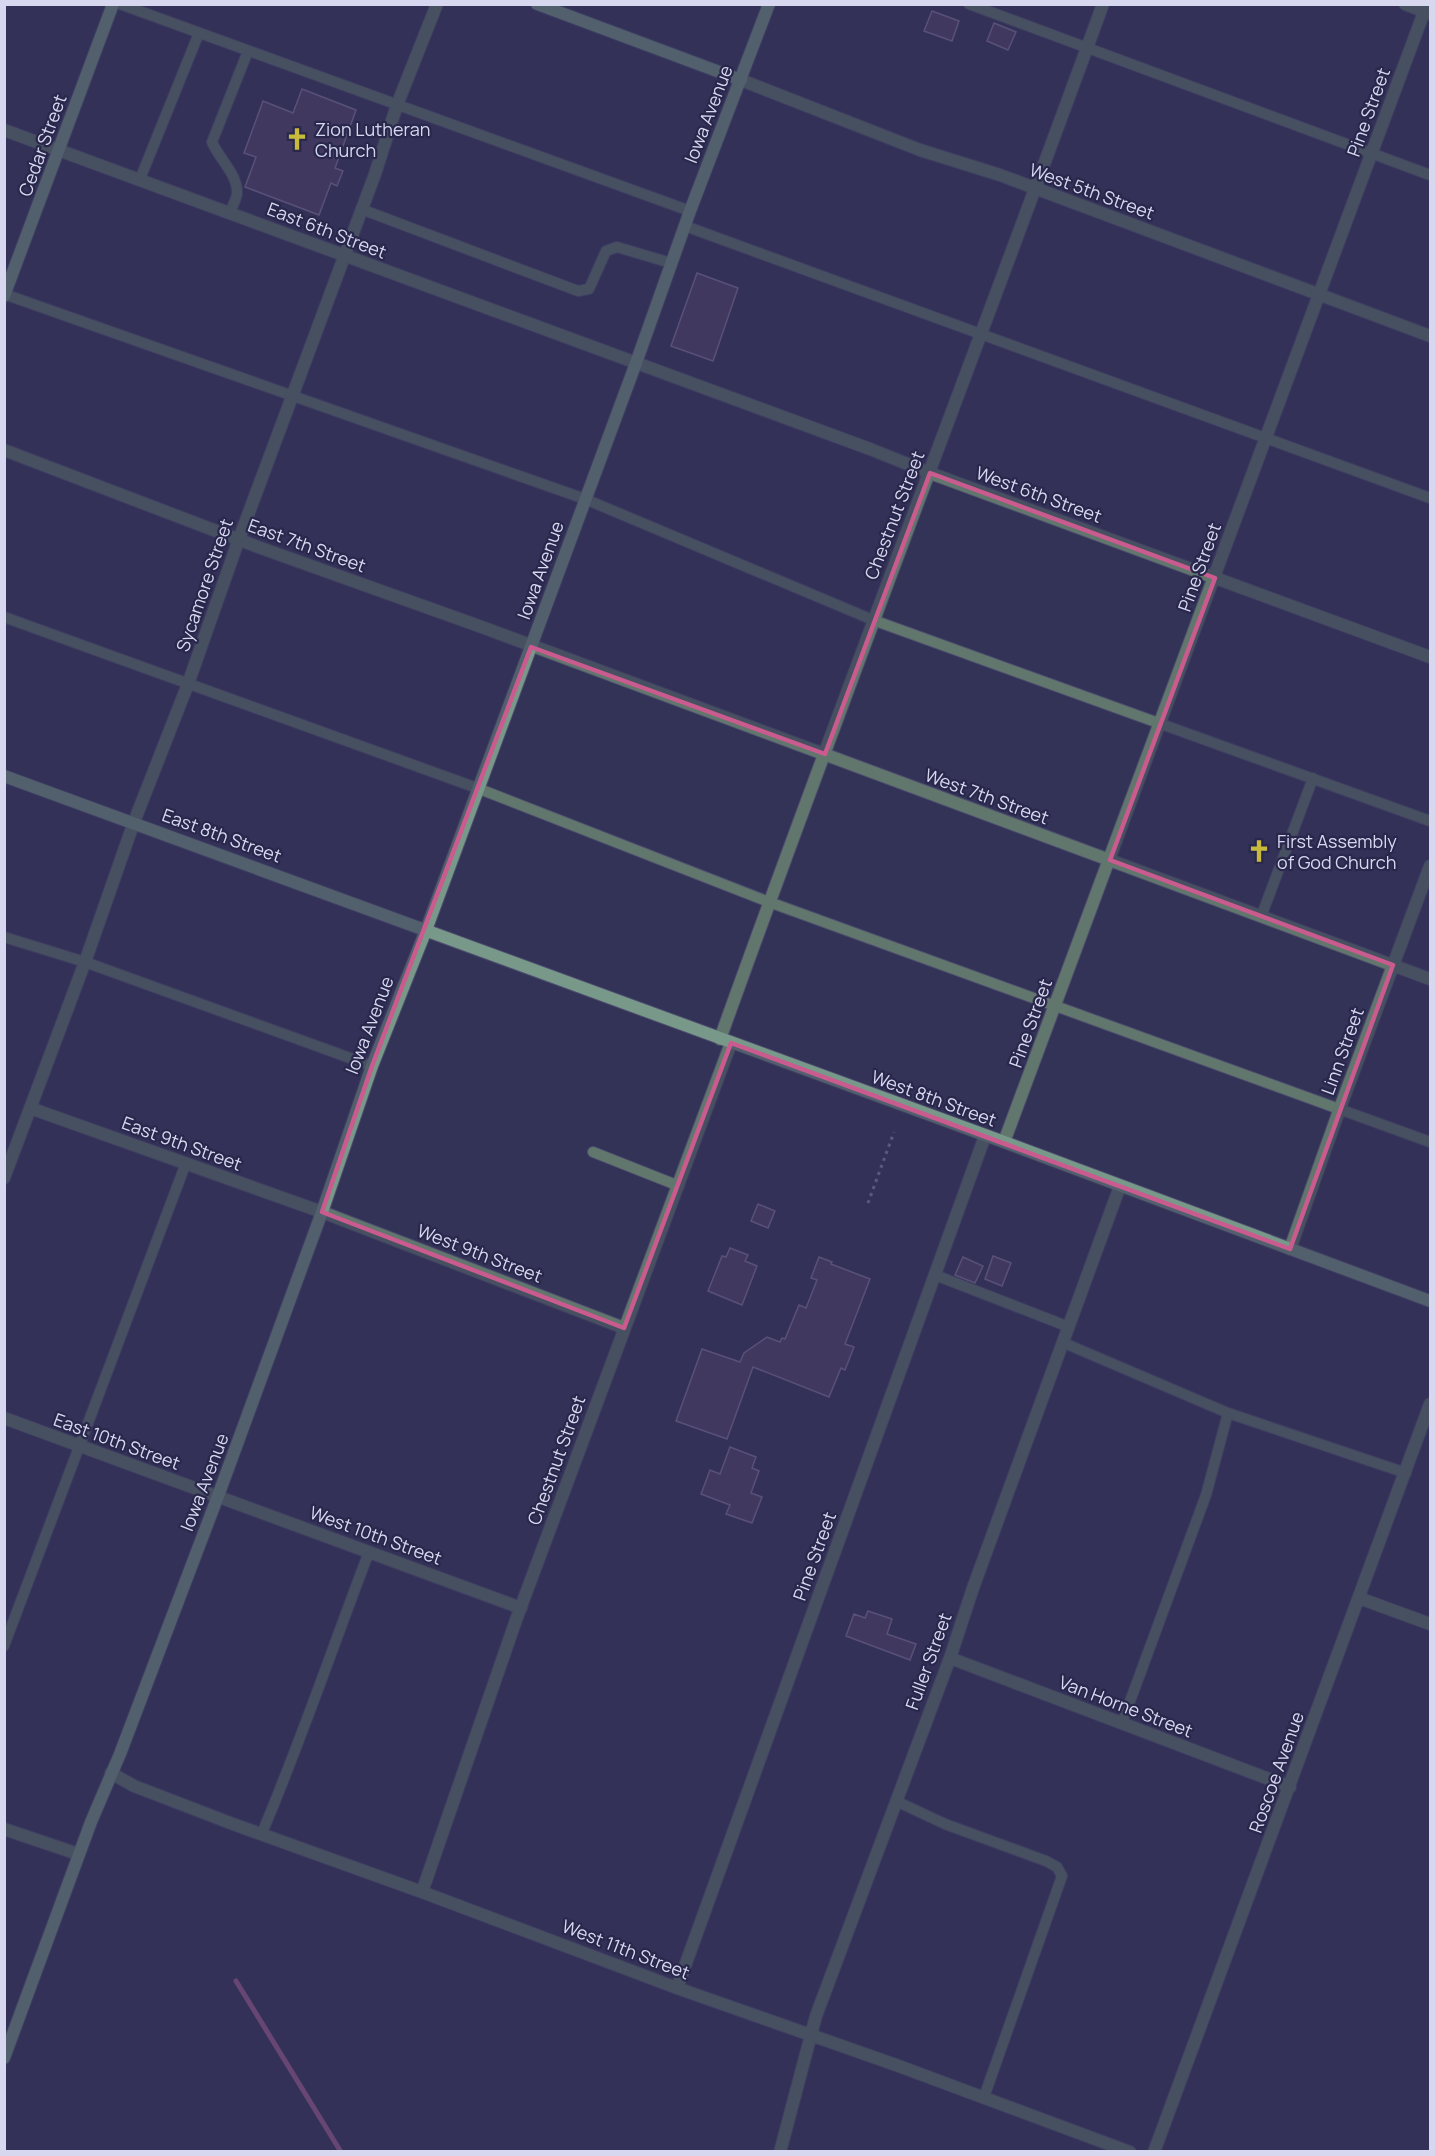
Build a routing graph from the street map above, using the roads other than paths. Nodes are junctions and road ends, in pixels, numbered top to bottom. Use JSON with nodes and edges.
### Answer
{"nodes":[{"id":1,"x":112,"y":4,"type":"edge"},
{"id":2,"x":120,"y":4,"type":"edge"},
{"id":3,"x":437,"y":4,"type":"edge"},
{"id":4,"x":537,"y":4,"type":"edge"},
{"id":5,"x":769,"y":4,"type":"edge"},
{"id":6,"x":969,"y":4,"type":"edge"},
{"id":7,"x":1103,"y":4,"type":"edge"},
{"id":8,"x":1406,"y":4,"type":"edge"},
{"id":9,"x":1427,"y":10,"type":"edge"},
{"id":10,"x":199,"y":33,"type":"junction"},
{"id":11,"x":1087,"y":50,"type":"junction"},
{"id":12,"x":248,"y":51,"type":"junction"},
{"id":13,"x":741,"y":80,"type":"junction"},
{"id":14,"x":398,"y":105,"type":"junction"},
{"id":15,"x":4,"y":130,"type":"edge"},
{"id":16,"x":60,"y":150,"type":"junction"},
{"id":17,"x":1373,"y":153,"type":"junction"},
{"id":18,"x":1431,"y":175,"type":"edge"},
{"id":19,"x":140,"y":179,"type":"junction"},
{"id":20,"x":1034,"y":189,"type":"junction"},
{"id":21,"x":361,"y":209,"type":"junction"},
{"id":22,"x":690,"y":211,"type":"junction"},
{"id":23,"x":230,"y":213,"type":"junction"},
{"id":24,"x":685,"y":226,"type":"junction"},
{"id":25,"x":345,"y":255,"type":"junction"},
{"id":26,"x":671,"y":263,"type":"junction"},
{"id":27,"x":5,"y":295,"type":"edge"},
{"id":28,"x":1319,"y":296,"type":"junction"},
{"id":29,"x":980,"y":334,"type":"junction"},
{"id":30,"x":1431,"y":336,"type":"edge"},
{"id":31,"x":636,"y":363,"type":"junction"},
{"id":32,"x":292,"y":394,"type":"junction"},
{"id":33,"x":1265,"y":439,"type":"junction"},
{"id":34,"x":4,"y":450,"type":"edge"},
{"id":35,"x":930,"y":473,"type":"junction"},
{"id":36,"x":1431,"y":498,"type":"edge"},
{"id":37,"x":585,"y":499,"type":"junction"},
{"id":38,"x":239,"y":539,"type":"junction"},
{"id":39,"x":1215,"y":578,"type":"junction"},
{"id":40,"x":4,"y":617,"type":"edge"},
{"id":41,"x":873,"y":620,"type":"junction"},
{"id":42,"x":531,"y":646,"type":"junction"},
{"id":43,"x":1431,"y":657,"type":"edge"},
{"id":44,"x":188,"y":684,"type":"junction"},
{"id":45,"x":1161,"y":723,"type":"junction"},
{"id":46,"x":825,"y":754,"type":"junction"},
{"id":47,"x":4,"y":776,"type":"edge"},
{"id":48,"x":1313,"y":778,"type":"junction"},
{"id":49,"x":477,"y":788,"type":"junction"},
{"id":50,"x":1431,"y":821,"type":"edge"},
{"id":51,"x":134,"y":822,"type":"junction"},
{"id":52,"x":1110,"y":860,"type":"junction"},
{"id":53,"x":1431,"y":866,"type":"edge"},
{"id":54,"x":769,"y":902,"type":"junction"},
{"id":55,"x":1261,"y":917,"type":"junction"},
{"id":56,"x":426,"y":930,"type":"junction"},
{"id":57,"x":4,"y":937,"type":"edge"},
{"id":58,"x":85,"y":962,"type":"junction"},
{"id":59,"x":1393,"y":965,"type":"junction"},
{"id":60,"x":1431,"y":979,"type":"edge"},
{"id":61,"x":1055,"y":1008,"type":"junction"},
{"id":62,"x":726,"y":1041,"type":"junction"},
{"id":63,"x":372,"y":1066,"type":"junction"},
{"id":64,"x":30,"y":1108,"type":"junction"},
{"id":65,"x":1340,"y":1108,"type":"junction"},
{"id":66,"x":986,"y":1136,"type":"junction"},
{"id":67,"x":1004,"y":1142,"type":"junction"},
{"id":68,"x":1431,"y":1142,"type":"edge"},
{"id":69,"x":593,"y":1152,"type":"dead end"},
{"id":70,"x":186,"y":1163,"type":"junction"},
{"id":71,"x":4,"y":1178,"type":"edge"},
{"id":72,"x":679,"y":1185,"type":"junction"},
{"id":73,"x":1120,"y":1186,"type":"junction"},
{"id":74,"x":322,"y":1212,"type":"junction"},
{"id":75,"x":1290,"y":1249,"type":"junction"},
{"id":76,"x":935,"y":1275,"type":"junction"},
{"id":77,"x":1431,"y":1301,"type":"edge"},
{"id":78,"x":1069,"y":1327,"type":"junction"},
{"id":79,"x":624,"y":1328,"type":"junction"},
{"id":80,"x":1064,"y":1343,"type":"junction"},
{"id":81,"x":1431,"y":1404,"type":"edge"},
{"id":82,"x":1228,"y":1413,"type":"junction"},
{"id":83,"x":4,"y":1418,"type":"edge"},
{"id":84,"x":79,"y":1446,"type":"junction"},
{"id":85,"x":1406,"y":1473,"type":"junction"},
{"id":86,"x":218,"y":1496,"type":"junction"},
{"id":87,"x":369,"y":1552,"type":"junction"},
{"id":88,"x":1359,"y":1598,"type":"junction"},
{"id":89,"x":521,"y":1608,"type":"junction"},
{"id":90,"x":1431,"y":1624,"type":"edge"},
{"id":91,"x":4,"y":1646,"type":"edge"},
{"id":92,"x":950,"y":1658,"type":"junction"},
{"id":93,"x":1122,"y":1723,"type":"junction"},
{"id":94,"x":111,"y":1773,"type":"junction"},
{"id":95,"x":1290,"y":1787,"type":"junction"},
{"id":96,"x":896,"y":1801,"type":"junction"},
{"id":97,"x":4,"y":1829,"type":"edge"},
{"id":98,"x":262,"y":1833,"type":"junction"},
{"id":99,"x":78,"y":1854,"type":"junction"},
{"id":100,"x":422,"y":1892,"type":"junction"},
{"id":101,"x":677,"y":1988,"type":"junction"},
{"id":102,"x":812,"y":2036,"type":"junction"},
{"id":103,"x":4,"y":2058,"type":"edge"},
{"id":104,"x":984,"y":2097,"type":"junction"},
{"id":105,"x":780,"y":2151,"type":"edge"},
{"id":106,"x":1130,"y":2151,"type":"edge"},
{"id":107,"x":1155,"y":2151,"type":"edge"}],
"edges":[{"from":1,"to":16,"type":"street","name":"Cedar Street"},
{"from":2,"to":10,"type":"lane"},
{"from":3,"to":14,"type":"street","name":"Sycamore Street"},
{"from":4,"to":13,"type":"street"},
{"from":5,"to":13,"type":"street","name":"Iowa Avenue"},
{"from":6,"to":11,"type":"lane"},
{"from":7,"to":11,"type":"street","name":"Chestnut Street"},
{"from":8,"to":9,"type":"street"},
{"from":9,"to":17,"type":"street","name":"Pine Street"},
{"from":10,"to":12,"type":"lane"},
{"from":10,"to":19,"type":"lane"},
{"from":11,"to":17,"type":"lane"},
{"from":11,"to":20,"type":"street","name":"Chestnut Street"},
{"from":12,"to":14,"type":"lane"},
{"from":12,"to":23,"type":"lane"},
{"from":13,"to":20,"type":"street","name":"West 5th Street"},
{"from":13,"to":22,"type":"street","name":"Iowa Avenue"},
{"from":14,"to":21,"type":"street","name":"Sycamore Street"},
{"from":14,"to":22,"type":"lane"},
{"from":15,"to":16,"type":"street","name":"East 6th Street"},
{"from":16,"to":19,"type":"street","name":"East 6th Street"},
{"from":16,"to":27,"type":"street","name":"Cedar Street"},
{"from":17,"to":18,"type":"lane"},
{"from":17,"to":28,"type":"street","name":"Pine Street"},
{"from":19,"to":23,"type":"street","name":"East 6th Street"},
{"from":20,"to":28,"type":"street","name":"West 5th Street"},
{"from":20,"to":29,"type":"street","name":"Chestnut Street"},
{"from":21,"to":25,"type":"street","name":"Sycamore Street"},
{"from":21,"to":26,"type":"lane"},
{"from":22,"to":24,"type":"street","name":"Iowa Avenue"},
{"from":23,"to":25,"type":"street","name":"East 6th Street"},
{"from":24,"to":26,"type":"street","name":"Iowa Avenue"},
{"from":24,"to":29,"type":"lane"},
{"from":25,"to":31,"type":"street","name":"East 6th Street"},
{"from":25,"to":32,"type":"street","name":"Sycamore Street"},
{"from":26,"to":31,"type":"street","name":"Iowa Avenue"},
{"from":27,"to":32,"type":"lane"},
{"from":28,"to":30,"type":"street","name":"West 5th Street"},
{"from":28,"to":33,"type":"street","name":"Pine Street"},
{"from":29,"to":33,"type":"lane"},
{"from":29,"to":35,"type":"street","name":"Chestnut Street"},
{"from":31,"to":35,"type":"street","name":"West 6th Street"},
{"from":31,"to":37,"type":"street","name":"Iowa Avenue"},
{"from":32,"to":37,"type":"lane"},
{"from":32,"to":38,"type":"street","name":"Sycamore Street"},
{"from":33,"to":36,"type":"lane"},
{"from":33,"to":39,"type":"street","name":"Pine Street"},
{"from":34,"to":38,"type":"street","name":"East 7th Street"},
{"from":35,"to":39,"type":"street","name":"West 6th Street"},
{"from":35,"to":41,"type":"street","name":"Chestnut Street"},
{"from":37,"to":41,"type":"lane"},
{"from":37,"to":42,"type":"street","name":"Iowa Avenue"},
{"from":38,"to":42,"type":"street","name":"East 7th Street"},
{"from":38,"to":44,"type":"street","name":"Sycamore Street"},
{"from":39,"to":43,"type":"street","name":"West 6th Street"},
{"from":39,"to":45,"type":"street","name":"Pine Street"},
{"from":40,"to":44,"type":"lane"},
{"from":41,"to":45,"type":"lane"},
{"from":41,"to":46,"type":"street","name":"Chestnut Street"},
{"from":42,"to":46,"type":"street","name":"West 7th Street"},
{"from":42,"to":49,"type":"street","name":"Iowa Avenue"},
{"from":44,"to":49,"type":"lane"},
{"from":44,"to":51,"type":"street","name":"Sycamore Street"},
{"from":45,"to":48,"type":"lane"},
{"from":45,"to":52,"type":"street","name":"Pine Street"},
{"from":46,"to":52,"type":"street","name":"West 7th Street"},
{"from":46,"to":54,"type":"street","name":"Chestnut Street"},
{"from":47,"to":51,"type":"street","name":"East 8th Street"},
{"from":48,"to":50,"type":"lane"},
{"from":48,"to":55,"type":"lane"},
{"from":49,"to":54,"type":"lane"},
{"from":49,"to":56,"type":"street","name":"Iowa Avenue"},
{"from":51,"to":56,"type":"street","name":"East 8th Street"},
{"from":51,"to":58,"type":"street","name":"Sycamore Street"},
{"from":52,"to":55,"type":"street","name":"West 7th Street"},
{"from":52,"to":61,"type":"street","name":"Pine Street"},
{"from":53,"to":59,"type":"street","name":"Linn Street"},
{"from":54,"to":61,"type":"lane"},
{"from":54,"to":62,"type":"street","name":"Chestnut Street"},
{"from":55,"to":59,"type":"street","name":"West 7th Street"},
{"from":56,"to":62,"type":"street","name":"West 8th Street"},
{"from":56,"to":63,"type":"street","name":"Iowa Avenue"},
{"from":57,"to":58,"type":"lane"},
{"from":58,"to":63,"type":"lane"},
{"from":58,"to":64,"type":"street","name":"Sycamore Street"},
{"from":59,"to":60,"type":"street","name":"West 7th Street"},
{"from":59,"to":65,"type":"street","name":"Linn Street"},
{"from":61,"to":65,"type":"lane"},
{"from":61,"to":67,"type":"street","name":"Pine Street"},
{"from":62,"to":66,"type":"street","name":"West 8th Street"},
{"from":62,"to":72,"type":"street","name":"Chestnut Street"},
{"from":63,"to":74,"type":"street","name":"Iowa Avenue"},
{"from":64,"to":70,"type":"street","name":"East 9th Street"},
{"from":64,"to":71,"type":"street","name":"Sycamore Street"},
{"from":65,"to":68,"type":"lane"},
{"from":65,"to":75,"type":"street","name":"Linn Street"},
{"from":66,"to":67,"type":"street","name":"West 8th Street"},
{"from":66,"to":76,"type":"street","name":"Pine Street"},
{"from":67,"to":73,"type":"street","name":"West 8th Street"},
{"from":69,"to":72,"type":"lane"},
{"from":70,"to":74,"type":"street","name":"East 9th Street"},
{"from":70,"to":84,"type":"lane"},
{"from":72,"to":79,"type":"street","name":"Chestnut Street"},
{"from":73,"to":75,"type":"street","name":"West 8th Street"},
{"from":73,"to":78,"type":"street","name":"Fuller Street"},
{"from":74,"to":79,"type":"street","name":"West 9th Street"},
{"from":74,"to":86,"type":"street","name":"Iowa Avenue"},
{"from":75,"to":77,"type":"street","name":"West 8th Street"},
{"from":76,"to":78,"type":"lane"},
{"from":76,"to":101,"type":"street","name":"Pine Street"},
{"from":78,"to":80,"type":"street","name":"Fuller Street"},
{"from":79,"to":89,"type":"street","name":"Chestnut Street"},
{"from":80,"to":82,"type":"lane"},
{"from":80,"to":92,"type":"street","name":"Fuller Street"},
{"from":81,"to":85,"type":"street","name":"Roscoe Avenue"},
{"from":82,"to":85,"type":"lane"},
{"from":82,"to":93,"type":"lane"},
{"from":83,"to":84,"type":"street","name":"East 10th Street"},
{"from":84,"to":86,"type":"street","name":"East 10th Street"},
{"from":84,"to":91,"type":"lane"},
{"from":85,"to":88,"type":"street","name":"Roscoe Avenue"},
{"from":86,"to":87,"type":"street","name":"West 10th Street"},
{"from":86,"to":94,"type":"street","name":"Iowa Avenue"},
{"from":87,"to":89,"type":"street","name":"West 10th Street"},
{"from":87,"to":98,"type":"lane"},
{"from":88,"to":90,"type":"street"},
{"from":88,"to":95,"type":"street","name":"Roscoe Avenue"},
{"from":89,"to":100,"type":"street","name":"Chestnut Street"},
{"from":92,"to":93,"type":"street","name":"Van Horne Street"},
{"from":92,"to":96,"type":"street","name":"Fuller Street"},
{"from":93,"to":95,"type":"street","name":"Van Horne Street"},
{"from":94,"to":98,"type":"street","name":"West 11th Street"},
{"from":94,"to":99,"type":"street","name":"Iowa Avenue"},
{"from":95,"to":107,"type":"street","name":"Roscoe Avenue"},
{"from":96,"to":102,"type":"street","name":"Fuller Street"},
{"from":96,"to":104,"type":"lane"},
{"from":97,"to":99,"type":"street"},
{"from":98,"to":100,"type":"street","name":"West 11th Street"},
{"from":99,"to":103,"type":"street","name":"Iowa Avenue"},
{"from":100,"to":101,"type":"street","name":"West 11th Street"},
{"from":101,"to":102,"type":"street","name":"West 11th Street"},
{"from":102,"to":104,"type":"street","name":"West 11th Street"},
{"from":102,"to":105,"type":"street","name":"Fuller Street"},
{"from":104,"to":106,"type":"street","name":"West 11th Street"}]}
